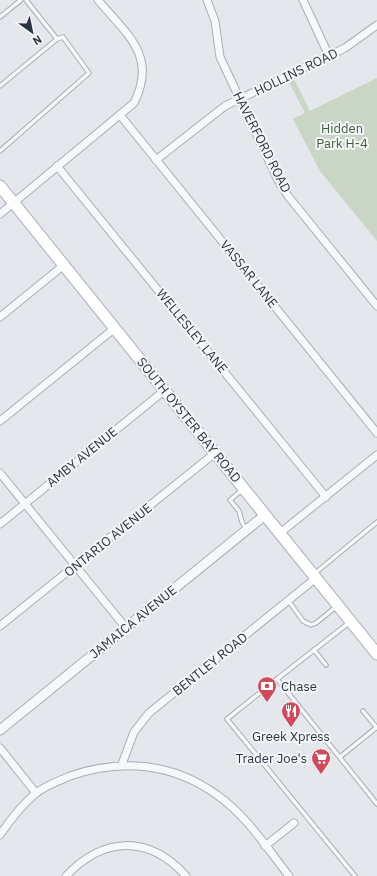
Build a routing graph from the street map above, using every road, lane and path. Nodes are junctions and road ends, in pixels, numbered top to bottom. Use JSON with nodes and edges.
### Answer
{"nodes":[{"id":1,"x":21,"y":0,"type":"edge"},
{"id":2,"x":26,"y":0,"type":"edge"},
{"id":3,"x":98,"y":0,"type":"edge"},
{"id":4,"x":207,"y":0,"type":"edge"},
{"id":5,"x":302,"y":0,"type":"edge"},
{"id":6,"x":0,"y":17,"type":"edge"},
{"id":7,"x":377,"y":25,"type":"edge"},
{"id":8,"x":57,"y":39,"type":"junction"},
{"id":9,"x":329,"y":56,"type":"junction"},
{"id":10,"x":0,"y":86,"type":"edge"},
{"id":11,"x":240,"y":100,"type":"junction"},
{"id":12,"x":120,"y":115,"type":"junction"},
{"id":13,"x":0,"y":151,"type":"edge"},
{"id":14,"x":156,"y":160,"type":"junction"},
{"id":15,"x":57,"y":166,"type":"junction"},
{"id":16,"x":0,"y":186,"type":"edge"},
{"id":17,"x":13,"y":202,"type":"junction"},
{"id":18,"x":0,"y":214,"type":"edge"},
{"id":19,"x":64,"y":266,"type":"junction"},
{"id":20,"x":377,"y":306,"type":"edge"},
{"id":21,"x":0,"y":317,"type":"edge"},
{"id":22,"x":115,"y":328,"type":"junction"},
{"id":23,"x":165,"y":390,"type":"junction"},
{"id":24,"x":0,"y":421,"type":"edge"},
{"id":25,"x":377,"y":434,"type":"edge"},
{"id":26,"x":215,"y":453,"type":"junction"},
{"id":27,"x":377,"y":455,"type":"edge"},
{"id":28,"x":0,"y":473,"type":"edge"},
{"id":29,"x":244,"y":488,"type":"junction"},
{"id":30,"x":326,"y":497,"type":"junction"},
{"id":31,"x":25,"y":503,"type":"junction"},
{"id":32,"x":265,"y":515,"type":"junction"},
{"id":33,"x":377,"y":522,"type":"edge"},
{"id":34,"x":0,"y":524,"type":"edge"},
{"id":35,"x":247,"y":530,"type":"junction"},
{"id":36,"x":280,"y":533,"type":"junction"},
{"id":37,"x":75,"y":566,"type":"junction"},
{"id":38,"x":315,"y":576,"type":"junction"},
{"id":39,"x":288,"y":600,"type":"junction"},
{"id":40,"x":338,"y":605,"type":"junction"},
{"id":41,"x":350,"y":621,"type":"junction"},
{"id":42,"x":0,"y":626,"type":"edge"},
{"id":43,"x":126,"y":628,"type":"junction"},
{"id":44,"x":314,"y":650,"type":"junction"},
{"id":45,"x":377,"y":654,"type":"edge"},
{"id":46,"x":326,"y":665,"type":"dead end"},
{"id":47,"x":277,"y":680,"type":"junction"},
{"id":48,"x":363,"y":711,"type":"dead end"},
{"id":49,"x":377,"y":727,"type":"edge"},
{"id":50,"x":0,"y":730,"type":"edge"},
{"id":51,"x":0,"y":748,"type":"edge"},
{"id":52,"x":340,"y":758,"type":"junction"},
{"id":53,"x":122,"y":764,"type":"junction"},
{"id":54,"x":36,"y":793,"type":"junction"},
{"id":55,"x":377,"y":804,"type":"edge"},
{"id":56,"x":294,"y":823,"type":"dead end"},
{"id":57,"x":0,"y":835,"type":"edge"},
{"id":58,"x":265,"y":846,"type":"junction"},
{"id":59,"x":66,"y":876,"type":"edge"},
{"id":60,"x":186,"y":876,"type":"edge"},
{"id":61,"x":289,"y":876,"type":"edge"},
{"id":62,"x":355,"y":876,"type":"edge"}],
"edges":[{"from":1,"to":6,"type":"lane"},
{"from":2,"to":8,"type":"lane"},
{"from":3,"to":12,"type":"street"},
{"from":4,"to":11,"type":"street","name":"HAVERFORD ROAD"},
{"from":5,"to":9,"type":"street"},
{"from":7,"to":9,"type":"street","name":"HOLLINS ROAD"},
{"from":8,"to":10,"type":"lane"},
{"from":8,"to":13,"type":"lane"},
{"from":9,"to":11,"type":"street","name":"HOLLINS ROAD"},
{"from":11,"to":14,"type":"street","name":"HOLLINS ROAD"},
{"from":11,"to":20,"type":"street","name":"HAVERFORD ROAD"},
{"from":12,"to":14,"type":"street","name":"VASSAR LANE"},
{"from":12,"to":15,"type":"street"},
{"from":14,"to":25,"type":"street","name":"VASSAR LANE"},
{"from":15,"to":17,"type":"street"},
{"from":15,"to":30,"type":"street","name":"WELLESLEY LANE"},
{"from":16,"to":17,"type":"main road","name":"SOUTH OYSTER BAY ROAD"},
{"from":17,"to":18,"type":"street"},
{"from":17,"to":19,"type":"main road","name":"SOUTH OYSTER BAY ROAD"},
{"from":19,"to":21,"type":"street"},
{"from":19,"to":22,"type":"main road","name":"SOUTH OYSTER BAY ROAD"},
{"from":22,"to":23,"type":"main road","name":"SOUTH OYSTER BAY ROAD"},
{"from":22,"to":24,"type":"street"},
{"from":23,"to":26,"type":"main road","name":"SOUTH OYSTER BAY ROAD"},
{"from":23,"to":31,"type":"street","name":"AMBY AVENUE"},
{"from":26,"to":29,"type":"main road","name":"SOUTH OYSTER BAY ROAD"},
{"from":26,"to":37,"type":"street","name":"ONTARIO AVENUE"},
{"from":27,"to":30,"type":"street"},
{"from":28,"to":31,"type":"street"},
{"from":29,"to":32,"type":"main road","name":"SOUTH OYSTER BAY ROAD"},
{"from":29,"to":35,"type":"lane"},
{"from":30,"to":36,"type":"street"},
{"from":31,"to":34,"type":"street","name":"AMBY AVENUE"},
{"from":31,"to":37,"type":"street"},
{"from":32,"to":35,"type":"street","name":"JAMAICA AVENUE"},
{"from":32,"to":36,"type":"main road","name":"SOUTH OYSTER BAY ROAD"},
{"from":33,"to":38,"type":"lane"},
{"from":35,"to":43,"type":"street","name":"JAMAICA AVENUE"},
{"from":36,"to":38,"type":"main road","name":"SOUTH OYSTER BAY ROAD"},
{"from":37,"to":42,"type":"street","name":"ONTARIO AVENUE"},
{"from":37,"to":43,"type":"street"},
{"from":38,"to":39,"type":"street","name":"BENTLEY ROAD"},
{"from":38,"to":40,"type":"main road","name":"SOUTH OYSTER BAY ROAD"},
{"from":39,"to":40,"type":"lane"},
{"from":39,"to":53,"type":"street","name":"BENTLEY ROAD"},
{"from":40,"to":41,"type":"main road","name":"SOUTH OYSTER BAY ROAD"},
{"from":41,"to":44,"type":"lane"},
{"from":41,"to":45,"type":"main road","name":"SOUTH OYSTER BAY ROAD"},
{"from":43,"to":50,"type":"street","name":"JAMAICA AVENUE"},
{"from":44,"to":46,"type":"lane"},
{"from":44,"to":47,"type":"lane"},
{"from":47,"to":52,"type":"lane"},
{"from":47,"to":62,"type":"lane"},
{"from":48,"to":49,"type":"lane"},
{"from":49,"to":52,"type":"lane"},
{"from":51,"to":54,"type":"street"},
{"from":52,"to":55,"type":"lane"},
{"from":53,"to":54,"type":"street"},
{"from":53,"to":58,"type":"street"},
{"from":54,"to":57,"type":"street"},
{"from":56,"to":58,"type":"street"},
{"from":58,"to":61,"type":"street"},
{"from":59,"to":60,"type":"street"}]}
